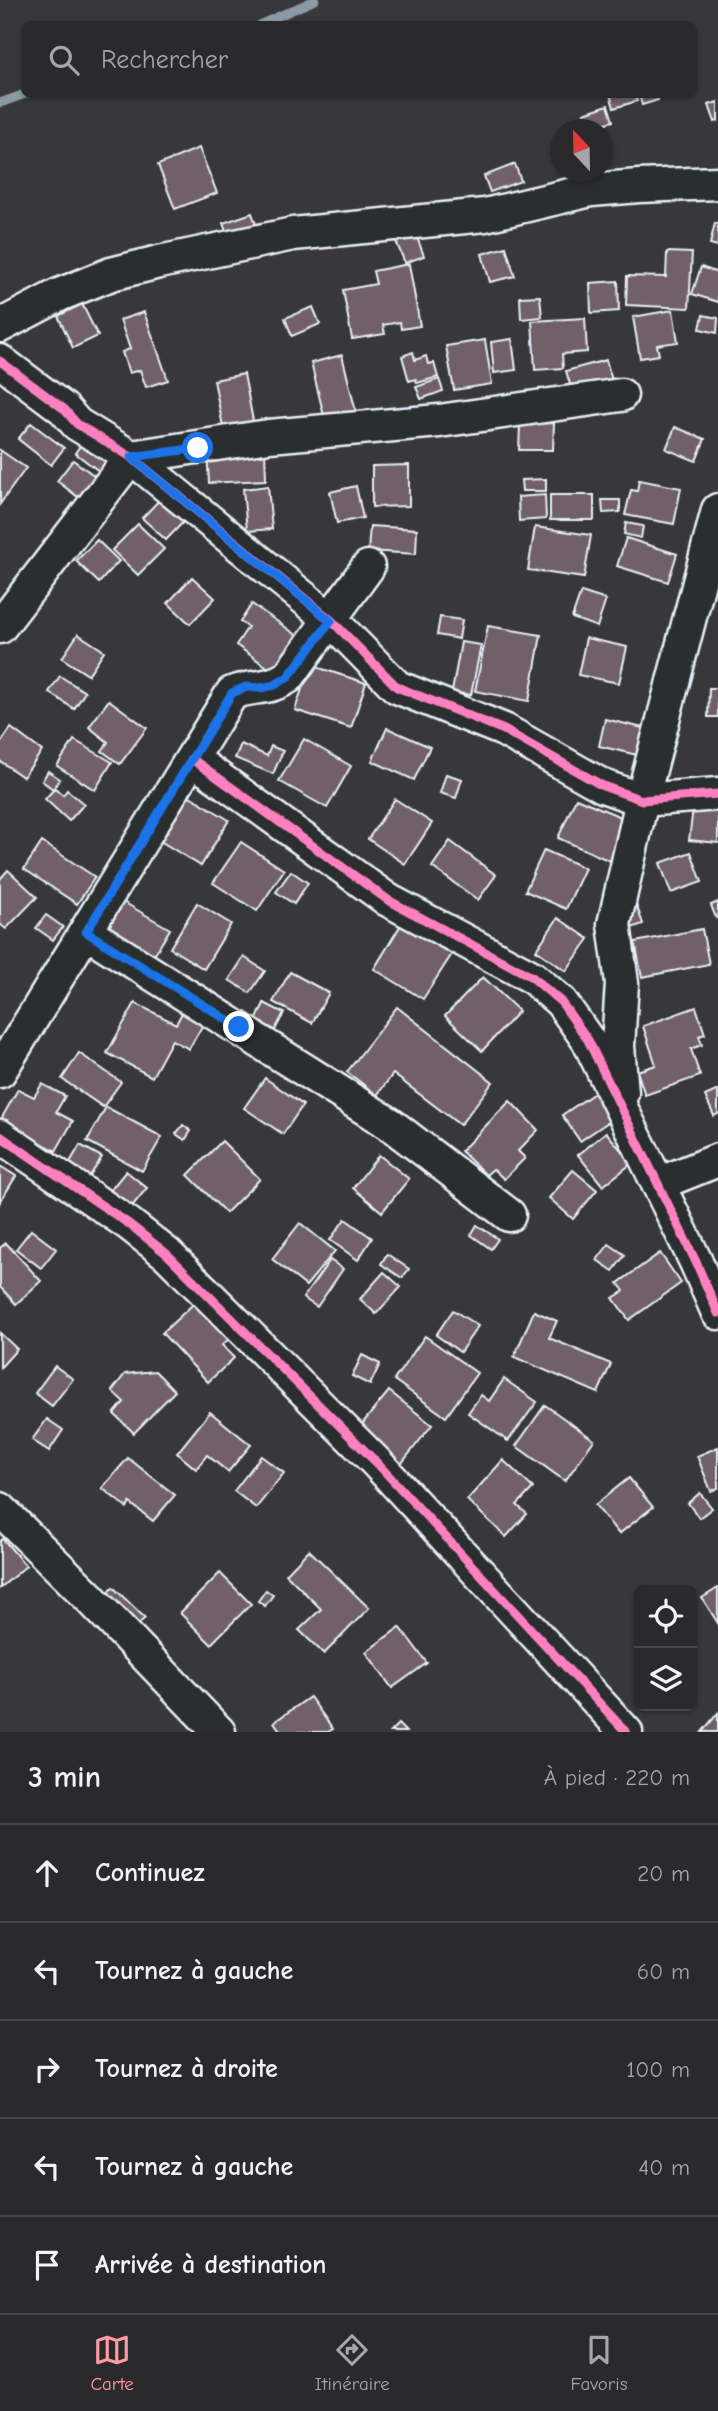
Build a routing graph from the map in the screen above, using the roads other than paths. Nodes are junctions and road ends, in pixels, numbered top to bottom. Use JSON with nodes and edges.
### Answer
{"nodes":[{"id":1,"x":718,"y":183,"type":"edge"},
{"id":2,"x":0,"y":326,"type":"edge"},
{"id":3,"x":0,"y":361,"type":"edge"},
{"id":4,"x":621,"y":395,"type":"dead end"},
{"id":5,"x":131,"y":457,"type":"junction"},
{"id":6,"x":718,"y":510,"type":"edge"},
{"id":7,"x":368,"y":567,"type":"dead end"},
{"id":8,"x":331,"y":621,"type":"junction"},
{"id":9,"x":0,"y":627,"type":"edge"},
{"id":10,"x":192,"y":759,"type":"junction"},
{"id":11,"x":718,"y":794,"type":"edge"},
{"id":12,"x":642,"y":800,"type":"junction"},
{"id":13,"x":86,"y":932,"type":"junction"},
{"id":14,"x":0,"y":1072,"type":"edge"},
{"id":15,"x":624,"y":1114,"type":"junction"},
{"id":16,"x":0,"y":1136,"type":"edge"},
{"id":17,"x":718,"y":1160,"type":"edge"},
{"id":18,"x":658,"y":1184,"type":"junction"},
{"id":19,"x":509,"y":1214,"type":"dead end"},
{"id":20,"x":718,"y":1313,"type":"edge"},
{"id":21,"x":0,"y":1509,"type":"edge"},
{"id":22,"x":219,"y":1732,"type":"edge"},
{"id":23,"x":626,"y":1732,"type":"edge"}],
"edges":[{"from":1,"to":2,"type":"street"},
{"from":3,"to":5,"type":"street"},
{"from":4,"to":5,"type":"street"},
{"from":5,"to":8,"type":"street"},
{"from":5,"to":9,"type":"street"},
{"from":6,"to":12,"type":"street"},
{"from":7,"to":8,"type":"street"},
{"from":8,"to":10,"type":"street"},
{"from":8,"to":12,"type":"street"},
{"from":10,"to":13,"type":"street"},
{"from":10,"to":15,"type":"street"},
{"from":11,"to":12,"type":"street"},
{"from":12,"to":15,"type":"street"},
{"from":13,"to":14,"type":"street"},
{"from":13,"to":19,"type":"street"},
{"from":15,"to":18,"type":"street"},
{"from":16,"to":23,"type":"street"},
{"from":17,"to":18,"type":"street"},
{"from":18,"to":20,"type":"street"},
{"from":21,"to":22,"type":"street"}]}
